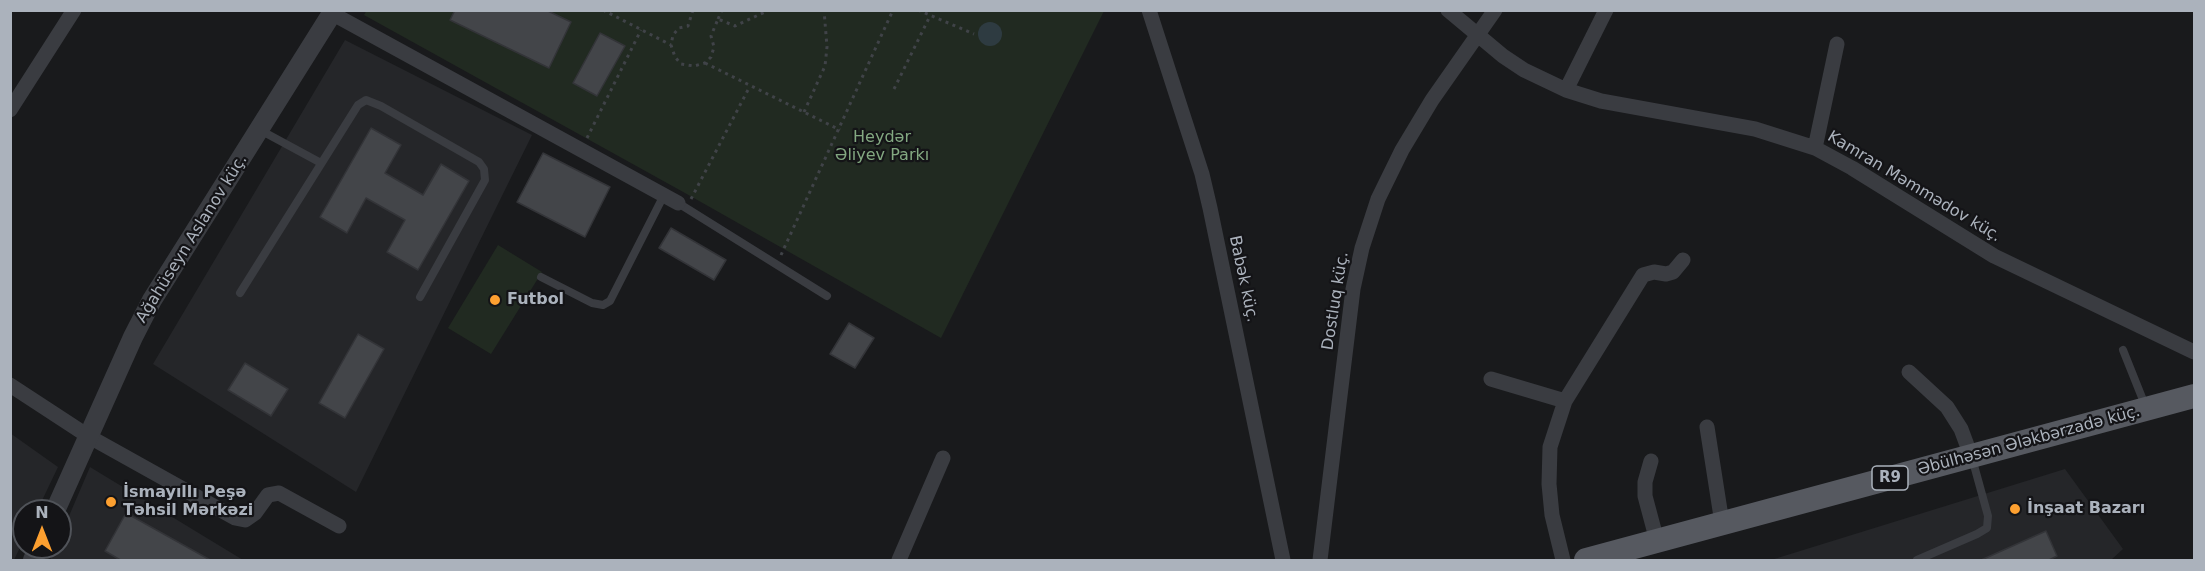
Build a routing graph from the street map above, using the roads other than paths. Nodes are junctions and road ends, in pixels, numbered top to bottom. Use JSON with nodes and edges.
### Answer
{"nodes":[{"id":1,"x":74,"y":10,"type":"edge"},
{"id":2,"x":1149,"y":10,"type":"edge"},
{"id":3,"x":1448,"y":10,"type":"edge"},
{"id":4,"x":1495,"y":10,"type":"edge"},
{"id":5,"x":1606,"y":10,"type":"edge"},
{"id":6,"x":334,"y":12,"type":"edge"},
{"id":7,"x":1477,"y":36,"type":"junction"},
{"id":8,"x":1837,"y":44,"type":"dead end"},
{"id":9,"x":1566,"y":90,"type":"junction"},
{"id":10,"x":10,"y":110,"type":"edge"},
{"id":11,"x":260,"y":130,"type":"junction"},
{"id":12,"x":1815,"y":148,"type":"junction"},
{"id":13,"x":321,"y":163,"type":"junction"},
{"id":14,"x":664,"y":195,"type":"junction"},
{"id":15,"x":682,"y":206,"type":"joint"},
{"id":16,"x":1683,"y":260,"type":"dead end"},
{"id":17,"x":541,"y":278,"type":"dead end"},
{"id":18,"x":240,"y":293,"type":"dead end"},
{"id":19,"x":827,"y":296,"type":"dead end"},
{"id":20,"x":420,"y":297,"type":"dead end"},
{"id":21,"x":2123,"y":350,"type":"dead end"},
{"id":22,"x":2194,"y":352,"type":"edge"},
{"id":23,"x":1909,"y":372,"type":"dead end"},
{"id":24,"x":1491,"y":379,"type":"dead end"},
{"id":25,"x":10,"y":385,"type":"edge"},
{"id":26,"x":2194,"y":396,"type":"edge"},
{"id":27,"x":1565,"y":401,"type":"junction"},
{"id":28,"x":2146,"y":409,"type":"junction"},
{"id":29,"x":1707,"y":427,"type":"dead end"},
{"id":30,"x":88,"y":436,"type":"junction"},
{"id":31,"x":1971,"y":456,"type":"junction"},
{"id":32,"x":943,"y":458,"type":"dead end"},
{"id":33,"x":1651,"y":461,"type":"dead end"},
{"id":34,"x":60,"y":499,"type":"edge"},
{"id":35,"x":1722,"y":523,"type":"junction"},
{"id":36,"x":339,"y":526,"type":"dead end"},
{"id":37,"x":1657,"y":541,"type":"junction"},
{"id":38,"x":899,"y":561,"type":"edge"},
{"id":39,"x":1283,"y":561,"type":"edge"},
{"id":40,"x":1320,"y":561,"type":"edge"},
{"id":41,"x":1563,"y":561,"type":"edge"},
{"id":42,"x":1586,"y":561,"type":"edge"},
{"id":43,"x":1917,"y":561,"type":"edge"}],
"edges":[{"from":1,"to":10,"type":"street"},
{"from":2,"to":39,"type":"street","name":"Babək küç."},
{"from":3,"to":7,"type":"street","name":"Kamran Məmmədov küç."},
{"from":4,"to":7,"type":"street","name":"Dostluq küç."},
{"from":5,"to":9,"type":"street"},
{"from":6,"to":11,"type":"street","name":"Ağahüseyn Aslanov küç."},
{"from":6,"to":14,"type":"street"},
{"from":7,"to":9,"type":"street","name":"Kamran Məmmədov küç."},
{"from":7,"to":40,"type":"street","name":"Dostluq küç."},
{"from":8,"to":12,"type":"street"},
{"from":9,"to":12,"type":"street","name":"Kamran Məmmədov küç."},
{"from":11,"to":13,"type":"lane"},
{"from":11,"to":30,"type":"street","name":"Ağahüseyn Aslanov küç."},
{"from":12,"to":22,"type":"street","name":"Kamran Məmmədov küç."},
{"from":13,"to":18,"type":"lane"},
{"from":13,"to":20,"type":"lane"},
{"from":14,"to":15,"type":"street"},
{"from":14,"to":17,"type":"lane"},
{"from":15,"to":19,"type":"lane"},
{"from":16,"to":27,"type":"street"},
{"from":21,"to":28,"type":"lane"},
{"from":23,"to":31,"type":"street"},
{"from":24,"to":27,"type":"street"},
{"from":25,"to":30,"type":"street"},
{"from":26,"to":28,"type":"main road","name":"Əbülhəsən Ələkbərzadə küç.","number":"R9"},
{"from":27,"to":41,"type":"street"},
{"from":28,"to":31,"type":"main road","name":"Əbülhəsən Ələkbərzadə küç.","number":"R9"},
{"from":29,"to":35,"type":"street"},
{"from":30,"to":34,"type":"street","name":"Ağahüseyn Aslanov küç."},
{"from":30,"to":36,"type":"street"},
{"from":31,"to":35,"type":"main road","name":"Əbülhəsən Ələkbərzadə küç.","number":"R9"},
{"from":31,"to":43,"type":"lane"},
{"from":32,"to":38,"type":"street"},
{"from":33,"to":37,"type":"street"},
{"from":35,"to":37,"type":"main road","name":"Əbülhəsən Ələkbərzadə küç.","number":"R9"},
{"from":37,"to":42,"type":"main road","name":"Əbülhəsən Ələkbərzadə küç.","number":"R9"}]}
